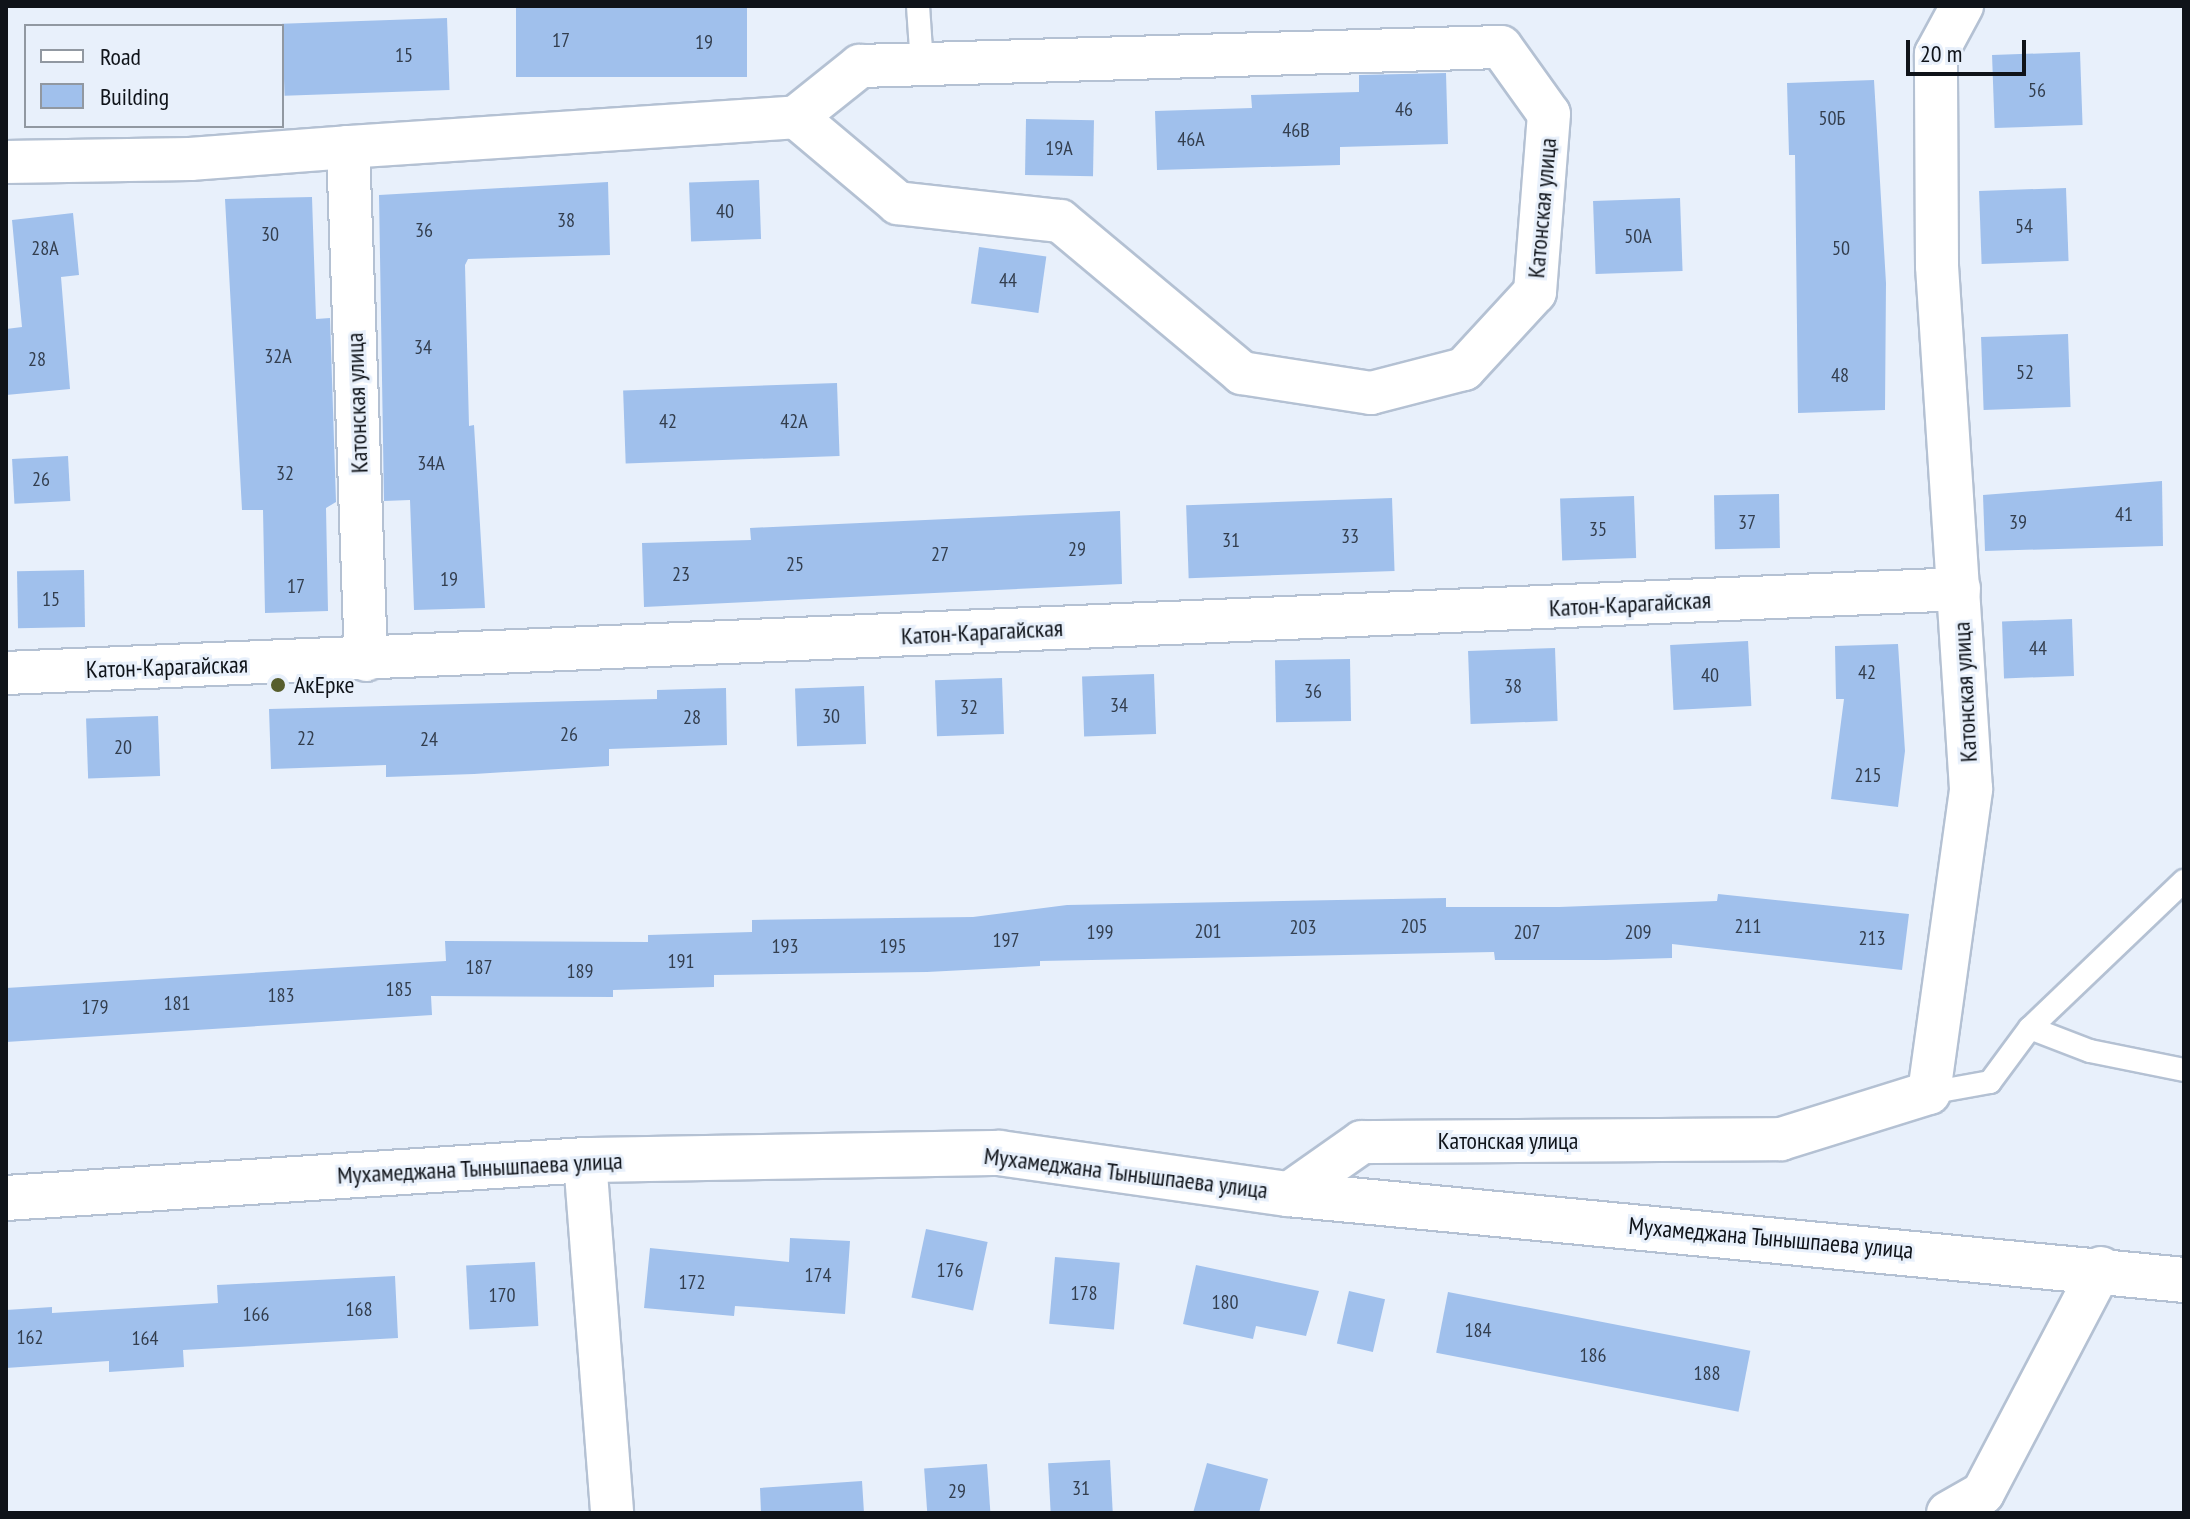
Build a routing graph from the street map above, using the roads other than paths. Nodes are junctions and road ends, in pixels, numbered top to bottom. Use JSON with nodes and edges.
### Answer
{"nodes":[{"id":1,"x":918,"y":6,"type":"edge"},
{"id":2,"x":1962,"y":6,"type":"edge"},
{"id":3,"x":922,"y":64,"type":"junction"},
{"id":4,"x":796,"y":117,"type":"junction"},
{"id":5,"x":348,"y":147,"type":"junction"},
{"id":6,"x":6,"y":162,"type":"edge"},
{"id":7,"x":1959,"y":589,"type":"junction"},
{"id":8,"x":366,"y":660,"type":"junction"},
{"id":9,"x":6,"y":673,"type":"edge"},
{"id":10,"x":2184,"y":881,"type":"edge"},
{"id":11,"x":2030,"y":1028,"type":"junction"},
{"id":12,"x":2184,"y":1070,"type":"edge"},
{"id":13,"x":1929,"y":1093,"type":"junction"},
{"id":14,"x":585,"y":1160,"type":"junction"},
{"id":15,"x":1288,"y":1194,"type":"junction"},
{"id":16,"x":6,"y":1198,"type":"edge"},
{"id":17,"x":2101,"y":1268,"type":"junction"},
{"id":18,"x":2184,"y":1280,"type":"edge"},
{"id":19,"x":612,"y":1513,"type":"edge"},
{"id":20,"x":1948,"y":1513,"type":"edge"}],
"edges":[{"from":1,"to":3,"type":"lane"},
{"from":2,"to":7,"type":"street","name":"Катонская улица"},
{"from":3,"to":4,"type":"street","name":"Катонская улица"},
{"from":3,"to":4,"type":"street","name":"Катонская улица"},
{"from":4,"to":5,"type":"street"},
{"from":5,"to":6,"type":"street"},
{"from":5,"to":8,"type":"street","name":"Катонская улица"},
{"from":7,"to":8,"type":"street","name":"Катон-Карагайская"},
{"from":7,"to":13,"type":"street","name":"Катонская улица"},
{"from":8,"to":9,"type":"street","name":"Катон-Карагайская"},
{"from":10,"to":11,"type":"lane","name":"Катонская улица"},
{"from":11,"to":12,"type":"lane"},
{"from":11,"to":13,"type":"lane","name":"Катонская улица"},
{"from":13,"to":15,"type":"street","name":"Катонская улица"},
{"from":14,"to":15,"type":"street","name":"Мухамеджана Тынышпаева улица"},
{"from":14,"to":16,"type":"street","name":"Мухамеджана Тынышпаева улица"},
{"from":14,"to":19,"type":"street"},
{"from":15,"to":17,"type":"street","name":"Мухамеджана Тынышпаева улица"},
{"from":17,"to":18,"type":"street","name":"Мухамеджана Тынышпаева улица"},
{"from":17,"to":20,"type":"street"}]}
